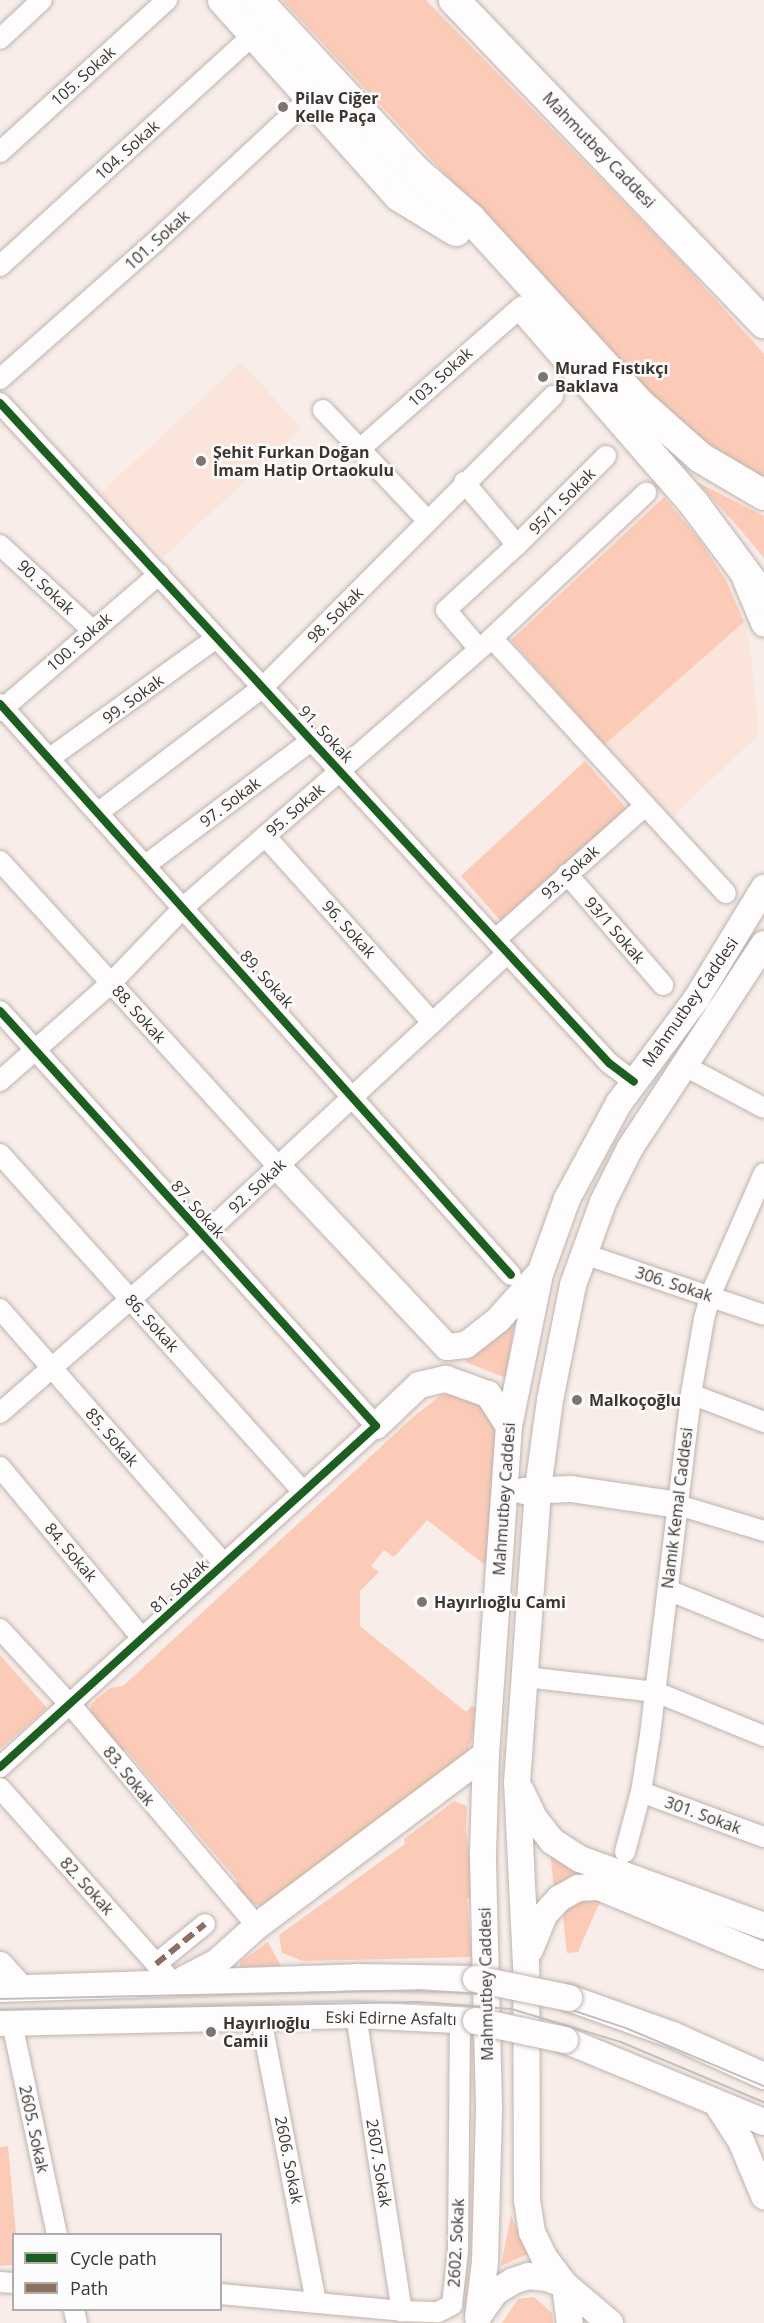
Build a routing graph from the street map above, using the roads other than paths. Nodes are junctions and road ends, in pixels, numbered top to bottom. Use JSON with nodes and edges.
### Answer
{"nodes":[{"id":1,"x":42,"y":0,"type":"edge"},
{"id":2,"x":166,"y":0,"type":"edge"},
{"id":3,"x":223,"y":0,"type":"edge"},
{"id":4,"x":257,"y":0,"type":"edge"},
{"id":5,"x":454,"y":0,"type":"edge"},
{"id":6,"x":254,"y":34,"type":"junction"},
{"id":7,"x":0,"y":39,"type":"edge"},
{"id":8,"x":311,"y":97,"type":"junction"},
{"id":9,"x":0,"y":152,"type":"edge"},
{"id":10,"x":416,"y":171,"type":"junction"},
{"id":11,"x":456,"y":231,"type":"junction"},
{"id":12,"x":0,"y":266,"type":"edge"},
{"id":13,"x":522,"y":306,"type":"junction"},
{"id":14,"x":754,"y":308,"type":"edge"},
{"id":15,"x":764,"y":323,"type":"edge"},
{"id":16,"x":566,"y":325,"type":"junction"},
{"id":17,"x":0,"y":379,"type":"edge"},
{"id":18,"x":553,"y":396,"type":"dead end"},
{"id":19,"x":0,"y":403,"type":"edge"},
{"id":20,"x":323,"y":410,"type":"dead end"},
{"id":21,"x":360,"y":449,"type":"junction"},
{"id":22,"x":606,"y":456,"type":"dead end"},
{"id":23,"x":464,"y":482,"type":"junction"},
{"id":24,"x":646,"y":493,"type":"dead end"},
{"id":25,"x":764,"y":495,"type":"edge"},
{"id":26,"x":427,"y":520,"type":"junction"},
{"id":27,"x":0,"y":545,"type":"edge"},
{"id":28,"x":517,"y":545,"type":"junction"},
{"id":29,"x":739,"y":563,"type":"junction"},
{"id":30,"x":159,"y":574,"type":"junction"},
{"id":31,"x":764,"y":598,"type":"edge"},
{"id":32,"x":764,"y":623,"type":"edge"},
{"id":33,"x":92,"y":630,"type":"junction"},
{"id":34,"x":215,"y":639,"type":"junction"},
{"id":35,"x":485,"y":644,"type":"junction"},
{"id":36,"x":263,"y":687,"type":"junction"},
{"id":37,"x":1,"y":707,"type":"edge"},
{"id":38,"x":312,"y":740,"type":"junction"},
{"id":39,"x":50,"y":758,"type":"junction"},
{"id":40,"x":341,"y":770,"type":"junction"},
{"id":41,"x":645,"y":806,"type":"junction"},
{"id":42,"x":99,"y":812,"type":"junction"},
{"id":43,"x":265,"y":836,"type":"junction"},
{"id":44,"x":0,"y":861,"type":"edge"},
{"id":45,"x":147,"y":864,"type":"junction"},
{"id":46,"x":567,"y":874,"type":"junction"},
{"id":47,"x":764,"y":888,"type":"edge"},
{"id":48,"x":726,"y":893,"type":"dead end"},
{"id":49,"x":185,"y":906,"type":"junction"},
{"id":50,"x":764,"y":944,"type":"edge"},
{"id":51,"x":501,"y":946,"type":"junction"},
{"id":52,"x":111,"y":983,"type":"junction"},
{"id":53,"x":663,"y":985,"type":"dead end"},
{"id":54,"x":0,"y":1011,"type":"edge"},
{"id":55,"x":433,"y":1023,"type":"junction"},
{"id":56,"x":34,"y":1049,"type":"junction"},
{"id":57,"x":685,"y":1066,"type":"junction"},
{"id":58,"x":0,"y":1081,"type":"edge"},
{"id":59,"x":633,"y":1082,"type":"junction"},
{"id":60,"x":354,"y":1097,"type":"junction"},
{"id":61,"x":764,"y":1108,"type":"edge"},
{"id":62,"x":0,"y":1154,"type":"edge"},
{"id":63,"x":278,"y":1167,"type":"junction"},
{"id":64,"x":764,"y":1173,"type":"edge"},
{"id":65,"x":755,"y":1212,"type":"edge"},
{"id":66,"x":204,"y":1235,"type":"junction"},
{"id":67,"x":584,"y":1254,"type":"junction"},
{"id":68,"x":540,"y":1274,"type":"junction"},
{"id":69,"x":511,"y":1275,"type":"dead end"},
{"id":70,"x":710,"y":1296,"type":"junction"},
{"id":71,"x":130,"y":1299,"type":"junction"},
{"id":72,"x":0,"y":1309,"type":"edge"},
{"id":73,"x":764,"y":1316,"type":"edge"},
{"id":74,"x":52,"y":1368,"type":"junction"},
{"id":75,"x":691,"y":1394,"type":"junction"},
{"id":76,"x":0,"y":1413,"type":"edge"},
{"id":77,"x":764,"y":1422,"type":"edge"},
{"id":78,"x":376,"y":1426,"type":"junction"},
{"id":79,"x":509,"y":1426,"type":"junction"},
{"id":80,"x":0,"y":1467,"type":"edge"},
{"id":81,"x":538,"y":1488,"type":"junction"},
{"id":82,"x":303,"y":1492,"type":"junction"},
{"id":83,"x":678,"y":1505,"type":"junction"},
{"id":84,"x":503,"y":1507,"type":"junction"},
{"id":85,"x":764,"y":1531,"type":"edge"},
{"id":86,"x":224,"y":1564,"type":"junction"},
{"id":87,"x":668,"y":1590,"type":"junction"},
{"id":88,"x":0,"y":1629,"type":"edge"},
{"id":89,"x":764,"y":1629,"type":"edge"},
{"id":90,"x":142,"y":1638,"type":"junction"},
{"id":91,"x":525,"y":1677,"type":"junction"},
{"id":92,"x":656,"y":1692,"type":"junction"},
{"id":93,"x":69,"y":1706,"type":"junction"},
{"id":94,"x":764,"y":1736,"type":"edge"},
{"id":95,"x":486,"y":1754,"type":"junction"},
{"id":96,"x":0,"y":1767,"type":"edge"},
{"id":97,"x":517,"y":1783,"type":"junction"},
{"id":98,"x":0,"y":1788,"type":"edge"},
{"id":99,"x":641,"y":1792,"type":"junction"},
{"id":100,"x":764,"y":1838,"type":"edge"},
{"id":101,"x":624,"y":1852,"type":"dead end"},
{"id":102,"x":205,"y":1924,"type":"dead end"},
{"id":103,"x":257,"y":1926,"type":"junction"},
{"id":104,"x":764,"y":1926,"type":"edge"},
{"id":105,"x":764,"y":1956,"type":"edge"},
{"id":106,"x":156,"y":1964,"type":"junction"},
{"id":107,"x":0,"y":1965,"type":"edge"},
{"id":108,"x":526,"y":1965,"type":"junction"},
{"id":109,"x":173,"y":1983,"type":"junction"},
{"id":110,"x":11,"y":1988,"type":"edge"},
{"id":111,"x":356,"y":2015,"type":"junction"},
{"id":112,"x":261,"y":2019,"type":"junction"},
{"id":113,"x":468,"y":2020,"type":"junction"},
{"id":114,"x":6,"y":2023,"type":"edge"},
{"id":115,"x":758,"y":2067,"type":"edge"},
{"id":116,"x":717,"y":2104,"type":"junction"},
{"id":117,"x":764,"y":2122,"type":"edge"},
{"id":118,"x":764,"y":2196,"type":"edge"},
{"id":119,"x":57,"y":2233,"type":"edge"},
{"id":120,"x":566,"y":2285,"type":"junction"},
{"id":121,"x":222,"y":2294,"type":"edge"},
{"id":122,"x":316,"y":2301,"type":"junction"},
{"id":123,"x":402,"y":2311,"type":"junction"},
{"id":124,"x":477,"y":2321,"type":"edge"},
{"id":125,"x":570,"y":2323,"type":"edge"},
{"id":126,"x":610,"y":2323,"type":"edge"}],
"edges":[{"from":1,"to":7,"type":"street"},
{"from":2,"to":9,"type":"street","name":"105. Sokak"},
{"from":3,"to":6,"type":"highway"},
{"from":4,"to":10,"type":"highway"},
{"from":5,"to":14,"type":"highway","name":"Mahmutbey Caddesi"},
{"from":6,"to":8,"type":"highway"},
{"from":6,"to":12,"type":"street","name":"104. Sokak"},
{"from":8,"to":11,"type":"highway"},
{"from":8,"to":17,"type":"street","name":"101. Sokak"},
{"from":10,"to":11,"type":"highway"},
{"from":10,"to":16,"type":"highway"},
{"from":11,"to":13,"type":"highway"},
{"from":13,"to":16,"type":"highway"},
{"from":13,"to":21,"type":"street","name":"103. Sokak"},
{"from":13,"to":29,"type":"highway"},
{"from":14,"to":15,"type":"highway","name":"Mahmutbey Caddesi"},
{"from":16,"to":25,"type":"highway"},
{"from":18,"to":23,"type":"street","name":"98. Sokak"},
{"from":19,"to":30,"type":"street","name":"91. Sokak"},
{"from":20,"to":21,"type":"street"},
{"from":21,"to":26,"type":"street"},
{"from":22,"to":28,"type":"street","name":"95/1. Sokak"},
{"from":23,"to":26,"type":"street","name":"98. Sokak"},
{"from":23,"to":28,"type":"street","name":"95/1. Sokak"},
{"from":24,"to":35,"type":"street","name":"95. Sokak"},
{"from":26,"to":36,"type":"street","name":"98. Sokak"},
{"from":27,"to":33,"type":"street","name":"90. Sokak"},
{"from":28,"to":35,"type":"street","name":"95/1. Sokak"},
{"from":29,"to":31,"type":"highway"},
{"from":29,"to":32,"type":"main road"},
{"from":30,"to":33,"type":"street","name":"100. Sokak"},
{"from":30,"to":34,"type":"street","name":"91. Sokak"},
{"from":33,"to":37,"type":"street","name":"100. Sokak"},
{"from":34,"to":36,"type":"street","name":"91. Sokak"},
{"from":34,"to":39,"type":"street","name":"99. Sokak"},
{"from":35,"to":40,"type":"street","name":"95. Sokak"},
{"from":35,"to":41,"type":"street"},
{"from":36,"to":38,"type":"street","name":"91. Sokak"},
{"from":36,"to":42,"type":"street","name":"98. Sokak"},
{"from":37,"to":39,"type":"street","name":"89. Sokak"},
{"from":38,"to":40,"type":"street","name":"91. Sokak"},
{"from":38,"to":45,"type":"street","name":"97. Sokak"},
{"from":39,"to":42,"type":"street","name":"89. Sokak"},
{"from":40,"to":43,"type":"street","name":"95. Sokak"},
{"from":40,"to":51,"type":"street","name":"91. Sokak"},
{"from":41,"to":46,"type":"street","name":"93. Sokak"},
{"from":41,"to":48,"type":"street"},
{"from":42,"to":45,"type":"street","name":"89. Sokak"},
{"from":43,"to":49,"type":"street","name":"95. Sokak"},
{"from":43,"to":55,"type":"street","name":"96. Sokak"},
{"from":44,"to":52,"type":"street","name":"88. Sokak"},
{"from":45,"to":49,"type":"street","name":"89. Sokak"},
{"from":46,"to":51,"type":"street","name":"93. Sokak"},
{"from":46,"to":53,"type":"street","name":"93/1 Sokak"},
{"from":47,"to":59,"type":"main road","name":"Mahmutbey Caddesi"},
{"from":49,"to":52,"type":"street","name":"95. Sokak"},
{"from":49,"to":60,"type":"street","name":"89. Sokak"},
{"from":50,"to":57,"type":"main road","name":"Mahmutbey Caddesi"},
{"from":51,"to":55,"type":"street","name":"92. Sokak"},
{"from":51,"to":59,"type":"street","name":"91. Sokak"},
{"from":52,"to":56,"type":"street","name":"95. Sokak"},
{"from":52,"to":63,"type":"street","name":"88. Sokak"},
{"from":54,"to":56,"type":"street","name":"87. Sokak"},
{"from":55,"to":60,"type":"street","name":"92. Sokak"},
{"from":56,"to":58,"type":"street","name":"95. Sokak"},
{"from":56,"to":66,"type":"street","name":"87. Sokak"},
{"from":57,"to":61,"type":"street"},
{"from":57,"to":67,"type":"main road","name":"Mahmutbey Caddesi"},
{"from":59,"to":68,"type":"main road","name":"Mahmutbey Caddesi"},
{"from":60,"to":63,"type":"street","name":"92. Sokak"},
{"from":60,"to":69,"type":"street","name":"89. Sokak"},
{"from":62,"to":71,"type":"street","name":"86. Sokak"},
{"from":63,"to":66,"type":"street","name":"92. Sokak"},
{"from":63,"to":68,"type":"main road"},
{"from":64,"to":65,"type":"street","name":"Namık Kemal Caddesi"},
{"from":65,"to":70,"type":"street","name":"Namık Kemal Caddesi"},
{"from":66,"to":71,"type":"street","name":"92. Sokak"},
{"from":66,"to":78,"type":"street","name":"87. Sokak"},
{"from":67,"to":70,"type":"street","name":"306. Sokak"},
{"from":67,"to":81,"type":"main road","name":"Mahmutbey Caddesi"},
{"from":68,"to":79,"type":"main road","name":"Mahmutbey Caddesi"},
{"from":70,"to":73,"type":"street","name":"306. Sokak"},
{"from":70,"to":75,"type":"street","name":"Namık Kemal Caddesi"},
{"from":71,"to":74,"type":"street","name":"92. Sokak"},
{"from":71,"to":82,"type":"street","name":"86. Sokak"},
{"from":72,"to":74,"type":"street","name":"85. Sokak"},
{"from":74,"to":76,"type":"street","name":"92. Sokak"},
{"from":74,"to":86,"type":"street","name":"85. Sokak"},
{"from":75,"to":77,"type":"street"},
{"from":75,"to":83,"type":"street","name":"Namık Kemal Caddesi"},
{"from":78,"to":79,"type":"main road"},
{"from":78,"to":82,"type":"street","name":"81. Sokak"},
{"from":79,"to":84,"type":"main road","name":"Mahmutbey Caddesi"},
{"from":80,"to":90,"type":"street","name":"84. Sokak"},
{"from":81,"to":83,"type":"main road"},
{"from":81,"to":84,"type":"main road"},
{"from":81,"to":91,"type":"main road","name":"Mahmutbey Caddesi"},
{"from":82,"to":86,"type":"street","name":"81. Sokak"},
{"from":83,"to":85,"type":"street"},
{"from":83,"to":87,"type":"street","name":"Namık Kemal Caddesi"},
{"from":84,"to":95,"type":"main road","name":"Mahmutbey Caddesi"},
{"from":86,"to":90,"type":"street","name":"81. Sokak"},
{"from":87,"to":89,"type":"street"},
{"from":87,"to":92,"type":"street","name":"Namık Kemal Caddesi"},
{"from":88,"to":93,"type":"street","name":"83. Sokak"},
{"from":90,"to":93,"type":"street","name":"81. Sokak"},
{"from":91,"to":92,"type":"street"},
{"from":91,"to":97,"type":"main road","name":"Mahmutbey Caddesi"},
{"from":92,"to":94,"type":"street"},
{"from":92,"to":99,"type":"street","name":"Namık Kemal Caddesi"},
{"from":93,"to":96,"type":"street","name":"81. Sokak"},
{"from":93,"to":103,"type":"street","name":"83. Sokak"},
{"from":95,"to":103,"type":"main road"},
{"from":95,"to":124,"type":"main road","name":"Mahmutbey Caddesi"},
{"from":97,"to":104,"type":"main road"},
{"from":97,"to":108,"type":"main road","name":"Mahmutbey Caddesi"},
{"from":98,"to":106,"type":"street","name":"82. Sokak"},
{"from":99,"to":100,"type":"street","name":"301. Sokak"},
{"from":99,"to":101,"type":"street","name":"Namık Kemal Caddesi"},
{"from":102,"to":106,"type":"street"},
{"from":103,"to":109,"type":"main road"},
{"from":105,"to":108,"type":"main road"},
{"from":106,"to":109,"type":"street","name":"82. Sokak"},
{"from":107,"to":110,"type":"main road"},
{"from":108,"to":120,"type":"main road","name":"Mahmutbey Caddesi"},
{"from":109,"to":110,"type":"main road"},
{"from":109,"to":115,"type":"main road","bridge":true},
{"from":111,"to":112,"type":"main road","name":"Eski Edirne Asfaltı"},
{"from":111,"to":113,"type":"main road","name":"Eski Edirne Asfaltı"},
{"from":111,"to":123,"type":"street","name":"2607. Sokak"},
{"from":112,"to":114,"type":"main road","name":"Eski Edirne Asfaltı"},
{"from":112,"to":122,"type":"street","name":"2606. Sokak"},
{"from":113,"to":116,"type":"main road","name":"Eski Edirne Asfaltı","bridge":true},
{"from":113,"to":123,"type":"street","name":"2602. Sokak"},
{"from":114,"to":119,"type":"street","name":"2605. Sokak"},
{"from":116,"to":117,"type":"main road","name":"Eski Edirne Asfaltı"},
{"from":116,"to":118,"type":"main road"},
{"from":120,"to":124,"type":"main road"},
{"from":120,"to":125,"type":"main road"},
{"from":120,"to":126,"type":"main road"},
{"from":121,"to":122,"type":"street","name":"2602. Sokak"},
{"from":122,"to":123,"type":"street","name":"2602. Sokak"}]}
